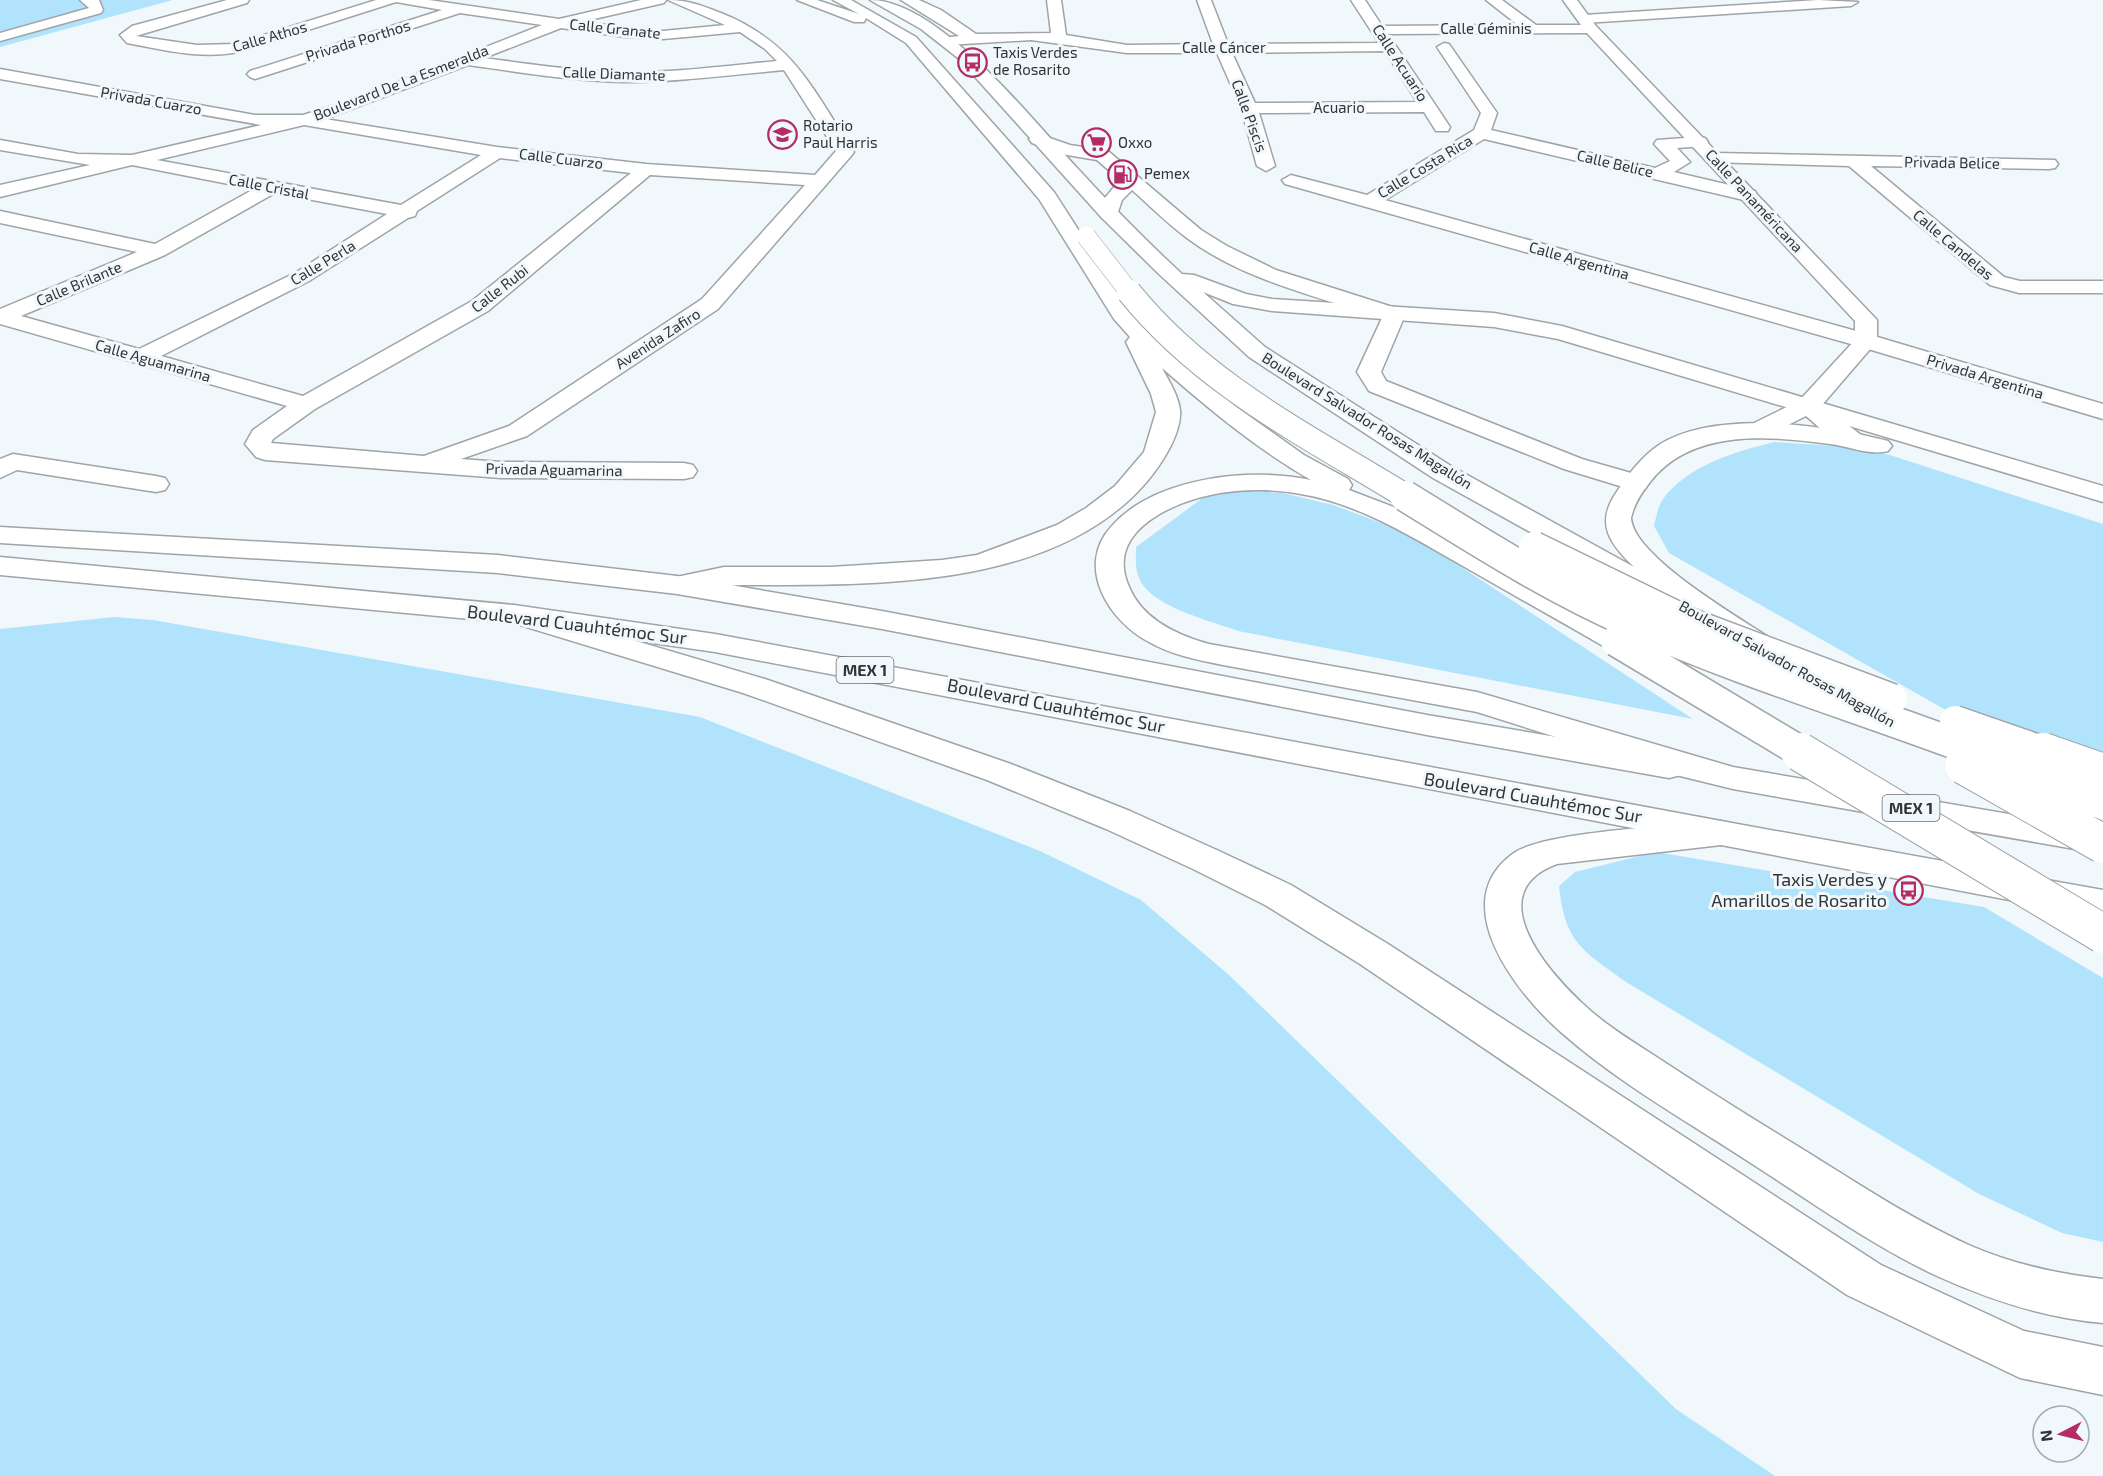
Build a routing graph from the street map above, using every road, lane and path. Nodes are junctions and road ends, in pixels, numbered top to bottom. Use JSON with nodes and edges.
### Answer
{"nodes":[{"id":1,"x":74,"y":0,"type":"edge"},
{"id":2,"x":87,"y":0,"type":"edge"},
{"id":3,"x":242,"y":0,"type":"edge"},
{"id":4,"x":390,"y":0,"type":"edge"},
{"id":5,"x":401,"y":0,"type":"edge"},
{"id":6,"x":620,"y":0,"type":"edge"},
{"id":7,"x":659,"y":0,"type":"edge"},
{"id":8,"x":675,"y":0,"type":"edge"},
{"id":9,"x":804,"y":0,"type":"edge"},
{"id":10,"x":840,"y":0,"type":"edge"},
{"id":11,"x":877,"y":0,"type":"edge"},
{"id":12,"x":908,"y":0,"type":"edge"},
{"id":13,"x":1054,"y":0,"type":"edge"},
{"id":14,"x":1204,"y":0,"type":"edge"},
{"id":15,"x":1358,"y":0,"type":"edge"},
{"id":16,"x":1493,"y":0,"type":"edge"},
{"id":17,"x":1570,"y":0,"type":"edge"},
{"id":18,"x":1851,"y":2,"type":"dead end"},
{"id":19,"x":461,"y":9,"type":"junction"},
{"id":20,"x":1496,"y":18,"type":"dead end"},
{"id":21,"x":538,"y":20,"type":"junction"},
{"id":22,"x":560,"y":23,"type":"junction"},
{"id":23,"x":0,"y":24,"type":"edge"},
{"id":24,"x":1376,"y":24,"type":"junction"},
{"id":25,"x":1588,"y":24,"type":"junction"},
{"id":26,"x":742,"y":28,"type":"junction"},
{"id":27,"x":1532,"y":29,"type":"junction"},
{"id":28,"x":0,"y":37,"type":"edge"},
{"id":29,"x":1059,"y":38,"type":"junction"},
{"id":30,"x":974,"y":39,"type":"junction"},
{"id":31,"x":910,"y":40,"type":"junction"},
{"id":32,"x":947,"y":41,"type":"junction"},
{"id":33,"x":1389,"y":47,"type":"junction"},
{"id":34,"x":1444,"y":47,"type":"dead end"},
{"id":35,"x":1222,"y":48,"type":"junction"},
{"id":36,"x":441,"y":57,"type":"junction"},
{"id":37,"x":464,"y":60,"type":"junction"},
{"id":38,"x":787,"y":65,"type":"junction"},
{"id":39,"x":0,"y":74,"type":"edge"},
{"id":40,"x":255,"y":74,"type":"dead end"},
{"id":41,"x":1429,"y":107,"type":"junction"},
{"id":42,"x":1249,"y":108,"type":"junction"},
{"id":43,"x":255,"y":120,"type":"junction"},
{"id":44,"x":304,"y":120,"type":"junction"},
{"id":45,"x":1442,"y":127,"type":"dead end"},
{"id":46,"x":1481,"y":133,"type":"junction"},
{"id":47,"x":1038,"y":139,"type":"junction"},
{"id":48,"x":1699,"y":142,"type":"junction"},
{"id":49,"x":0,"y":145,"type":"edge"},
{"id":50,"x":497,"y":152,"type":"junction"},
{"id":51,"x":1714,"y":158,"type":"junction"},
{"id":52,"x":78,"y":159,"type":"junction"},
{"id":53,"x":131,"y":160,"type":"junction"},
{"id":54,"x":1855,"y":162,"type":"junction"},
{"id":55,"x":2049,"y":164,"type":"dead end"},
{"id":56,"x":1266,"y":166,"type":"dead end"},
{"id":57,"x":646,"y":169,"type":"junction"},
{"id":58,"x":1657,"y":174,"type":"junction"},
{"id":59,"x":0,"y":178,"type":"edge"},
{"id":60,"x":1130,"y":180,"type":"junction"},
{"id":61,"x":1292,"y":180,"type":"dead end"},
{"id":62,"x":821,"y":181,"type":"junction"},
{"id":63,"x":271,"y":187,"type":"junction"},
{"id":64,"x":0,"y":191,"type":"edge"},
{"id":65,"x":1748,"y":195,"type":"junction"},
{"id":66,"x":1047,"y":196,"type":"junction"},
{"id":67,"x":1369,"y":202,"type":"junction"},
{"id":68,"x":408,"y":212,"type":"junction"},
{"id":69,"x":0,"y":217,"type":"edge"},
{"id":70,"x":1100,"y":228,"type":"junction"},
{"id":71,"x":158,"y":251,"type":"junction"},
{"id":72,"x":1167,"y":271,"type":"junction"},
{"id":73,"x":2103,"y":287,"type":"edge"},
{"id":74,"x":1394,"y":315,"type":"junction"},
{"id":75,"x":0,"y":317,"type":"edge"},
{"id":76,"x":1125,"y":319,"type":"junction"},
{"id":77,"x":1866,"y":342,"type":"junction"},
{"id":78,"x":139,"y":358,"type":"junction"},
{"id":79,"x":306,"y":404,"type":"junction"},
{"id":80,"x":1808,"y":406,"type":"junction"},
{"id":81,"x":2103,"y":412,"type":"edge"},
{"id":82,"x":1757,"y":431,"type":"junction"},
{"id":83,"x":1852,"y":440,"type":"junction"},
{"id":84,"x":424,"y":464,"type":"junction"},
{"id":85,"x":0,"y":470,"type":"edge"},
{"id":86,"x":684,"y":471,"type":"dead end"},
{"id":87,"x":1636,"y":483,"type":"junction"},
{"id":88,"x":156,"y":484,"type":"dead end"},
{"id":89,"x":2103,"y":494,"type":"edge"},
{"id":90,"x":2103,"y":517,"type":"edge"},
{"id":91,"x":1422,"y":531,"type":"junction"},
{"id":92,"x":0,"y":535,"type":"edge"},
{"id":93,"x":3,"y":568,"type":"edge"},
{"id":94,"x":677,"y":585,"type":"junction"},
{"id":95,"x":514,"y":614,"type":"junction"},
{"id":96,"x":1795,"y":668,"type":"junction"},
{"id":97,"x":2103,"y":773,"type":"edge"},
{"id":98,"x":1718,"y":775,"type":"junction"},
{"id":99,"x":2103,"y":801,"type":"edge"},
{"id":100,"x":1721,"y":832,"type":"junction"},
{"id":101,"x":2103,"y":843,"type":"edge"},
{"id":102,"x":2103,"y":904,"type":"edge"},
{"id":103,"x":2103,"y":934,"type":"edge"},
{"id":104,"x":2103,"y":1301,"type":"edge"},
{"id":105,"x":2103,"y":1371,"type":"edge"}],
"edges":[{"from":1,"to":23,"type":"main road"},
{"from":2,"to":28,"type":"main road"},
{"from":3,"to":4,"type":"main road","name":"Calle Athos"},
{"from":5,"to":19,"type":"main road","name":"Calle Granate"},
{"from":6,"to":21,"type":"main road","name":"Boulevard De La Esmeralda"},
{"from":7,"to":22,"type":"main road","name":"Boulevard De La Esmeralda"},
{"from":8,"to":26,"type":"main road","name":"Avenida Zafiro"},
{"from":9,"to":31,"type":"main road"},
{"from":10,"to":31,"type":"main road"},
{"from":11,"to":32,"type":"main road"},
{"from":12,"to":30,"type":"main road"},
{"from":13,"to":29,"type":"main road"},
{"from":14,"to":35,"type":"main road","name":"Calle Piscis"},
{"from":15,"to":24,"type":"main road","name":"Calle Acuario"},
{"from":16,"to":27,"type":"main road"},
{"from":17,"to":25,"type":"main road","name":"Calle Panaméricana"},
{"from":18,"to":25,"type":"main road","name":"Calle Géminis"},
{"from":19,"to":21,"type":"main road","name":"Calle Granate"},
{"from":19,"to":40,"type":"main road","name":"Privada Porthos"},
{"from":20,"to":24,"type":"main road"},
{"from":21,"to":22,"type":"main road","name":"Calle Granate"},
{"from":21,"to":36,"type":"main road","name":"Boulevard De La Esmeralda"},
{"from":22,"to":26,"type":"main road","name":"Calle Granate"},
{"from":22,"to":37,"type":"main road","name":"Boulevard De La Esmeralda"},
{"from":24,"to":27,"type":"main road","name":"Calle Géminis"},
{"from":24,"to":33,"type":"main road","name":"Calle Acuario"},
{"from":25,"to":27,"type":"main road","name":"Calle Géminis"},
{"from":25,"to":48,"type":"main road","name":"Calle Panaméricana"},
{"from":26,"to":38,"type":"main road","name":"Avenida Zafiro"},
{"from":29,"to":30,"type":"main road","name":"Calle Cáncer"},
{"from":29,"to":35,"type":"main road","name":"Calle Cáncer"},
{"from":30,"to":32,"type":"main road","name":"Calle Cáncer"},
{"from":31,"to":66,"type":"main road"},
{"from":32,"to":47,"type":"main road"},
{"from":33,"to":35,"type":"main road","name":"Calle Cáncer"},
{"from":33,"to":41,"type":"main road","name":"Calle Acuario"},
{"from":34,"to":46,"type":"main road"},
{"from":35,"to":42,"type":"main road","name":"Calle Piscis"},
{"from":36,"to":37,"type":"main road","name":"Calle Diamante"},
{"from":36,"to":43,"type":"main road","name":"Boulevard De La Esmeralda"},
{"from":37,"to":38,"type":"main road","name":"Calle Diamante"},
{"from":37,"to":44,"type":"main road","name":"Boulevard De La Esmeralda"},
{"from":38,"to":62,"type":"main road","name":"Avenida Zafiro"},
{"from":39,"to":43,"type":"main road","name":"Privada Cuarzo"},
{"from":41,"to":42,"type":"main road","name":"Acuario"},
{"from":41,"to":45,"type":"main road","name":"Calle Acuario"},
{"from":42,"to":56,"type":"main road","name":"Calle Piscis"},
{"from":43,"to":44,"type":"main road","name":"Privada Cuarzo"},
{"from":43,"to":52,"type":"main road","name":"Boulevard De La Esmeralda"},
{"from":44,"to":50,"type":"main road","name":"Calle Cuarzo"},
{"from":44,"to":53,"type":"main road","name":"Boulevard De La Esmeralda"},
{"from":46,"to":58,"type":"main road","name":"Calle Belice"},
{"from":46,"to":67,"type":"main road","name":"Calle Costa Rica"},
{"from":47,"to":60,"type":"main road"},
{"from":47,"to":70,"type":"main road"},
{"from":48,"to":51,"type":"main road","name":"Calle Panaméricana"},
{"from":48,"to":58,"type":"main road"},
{"from":49,"to":52,"type":"main road"},
{"from":50,"to":57,"type":"main road","name":"Calle Cuarzo"},
{"from":50,"to":68,"type":"main road","name":"Calle Perla"},
{"from":51,"to":54,"type":"main road"},
{"from":51,"to":65,"type":"main road","name":"Calle Panaméricana"},
{"from":52,"to":53,"type":"main road"},
{"from":52,"to":59,"type":"main road","name":"Boulevard De La Esmeralda"},
{"from":53,"to":63,"type":"main road","name":"Calle Cristal"},
{"from":53,"to":64,"type":"main road","name":"Boulevard De La Esmeralda"},
{"from":54,"to":55,"type":"main road","name":"Privada Belice"},
{"from":54,"to":73,"type":"main road","name":"Calle Candelas"},
{"from":57,"to":62,"type":"main road","name":"Calle Cuarzo"},
{"from":57,"to":79,"type":"main road","name":"Calle Rubi"},
{"from":58,"to":65,"type":"main road","name":"Calle Belice"},
{"from":60,"to":70,"type":"main road"},
{"from":60,"to":74,"type":"main road"},
{"from":61,"to":67,"type":"main road","name":"Calle Argentina"},
{"from":62,"to":84,"type":"main road","name":"Avenida Zafiro"},
{"from":63,"to":68,"type":"main road","name":"Calle Cristal"},
{"from":63,"to":71,"type":"main road","name":"Calle Brilante"},
{"from":65,"to":77,"type":"main road","name":"Calle Panaméricana"},
{"from":66,"to":70,"type":"main road"},
{"from":66,"to":76,"type":"main road"},
{"from":67,"to":77,"type":"main road","name":"Calle Argentina"},
{"from":68,"to":78,"type":"main road","name":"Calle Perla"},
{"from":69,"to":71,"type":"main road","name":"Calle Brilante"},
{"from":70,"to":72,"type":"main road","name":"Boulevard Salvador Rosas Magallón"},
{"from":70,"to":97,"type":"main road","bridge":true},
{"from":70,"to":99,"type":"main road","bridge":true},
{"from":71,"to":75,"type":"main road","name":"Calle Brilante"},
{"from":72,"to":74,"type":"main road"},
{"from":72,"to":96,"type":"main road","name":"Boulevard Salvador Rosas Magallón"},
{"from":74,"to":80,"type":"main road"},
{"from":74,"to":87,"type":"main road"},
{"from":75,"to":78,"type":"main road","name":"Calle Aguamarina"},
{"from":76,"to":91,"type":"main road"},
{"from":76,"to":94,"type":"main road"},
{"from":77,"to":80,"type":"main road"},
{"from":77,"to":81,"type":"main road","name":"Privada Argentina"},
{"from":78,"to":79,"type":"main road","name":"Calle Aguamarina"},
{"from":79,"to":84,"type":"main road","name":"Avenida Zafiro"},
{"from":80,"to":82,"type":"main road"},
{"from":80,"to":83,"type":"main road"},
{"from":80,"to":89,"type":"main road"},
{"from":82,"to":83,"type":"main road"},
{"from":82,"to":87,"type":"main road"},
{"from":83,"to":90,"type":"main road"},
{"from":84,"to":86,"type":"main road","name":"Privada Aguamarina"},
{"from":85,"to":88,"type":"main road"},
{"from":87,"to":96,"type":"main road"},
{"from":91,"to":98,"type":"main road"},
{"from":91,"to":103,"type":"main road","bridge":true},
{"from":92,"to":94,"type":"main road","number":"MEX 1"},
{"from":93,"to":95,"type":"main road","name":"Boulevard Cuauhtémoc Sur","number":"MEX 1"},
{"from":94,"to":98,"type":"main road","number":"MEX 1"},
{"from":95,"to":100,"type":"main road","name":"Boulevard Cuauhtémoc Sur","number":"MEX 1"},
{"from":95,"to":105,"type":"main road"},
{"from":96,"to":101,"type":"main road","name":"Boulevard Salvador Rosas Magallón","bridge":true},
{"from":98,"to":101,"type":"main road","number":"MEX 1"},
{"from":100,"to":102,"type":"main road","name":"Boulevard Cuauhtémoc Sur","number":"MEX 1"},
{"from":100,"to":104,"type":"main road"}]}
